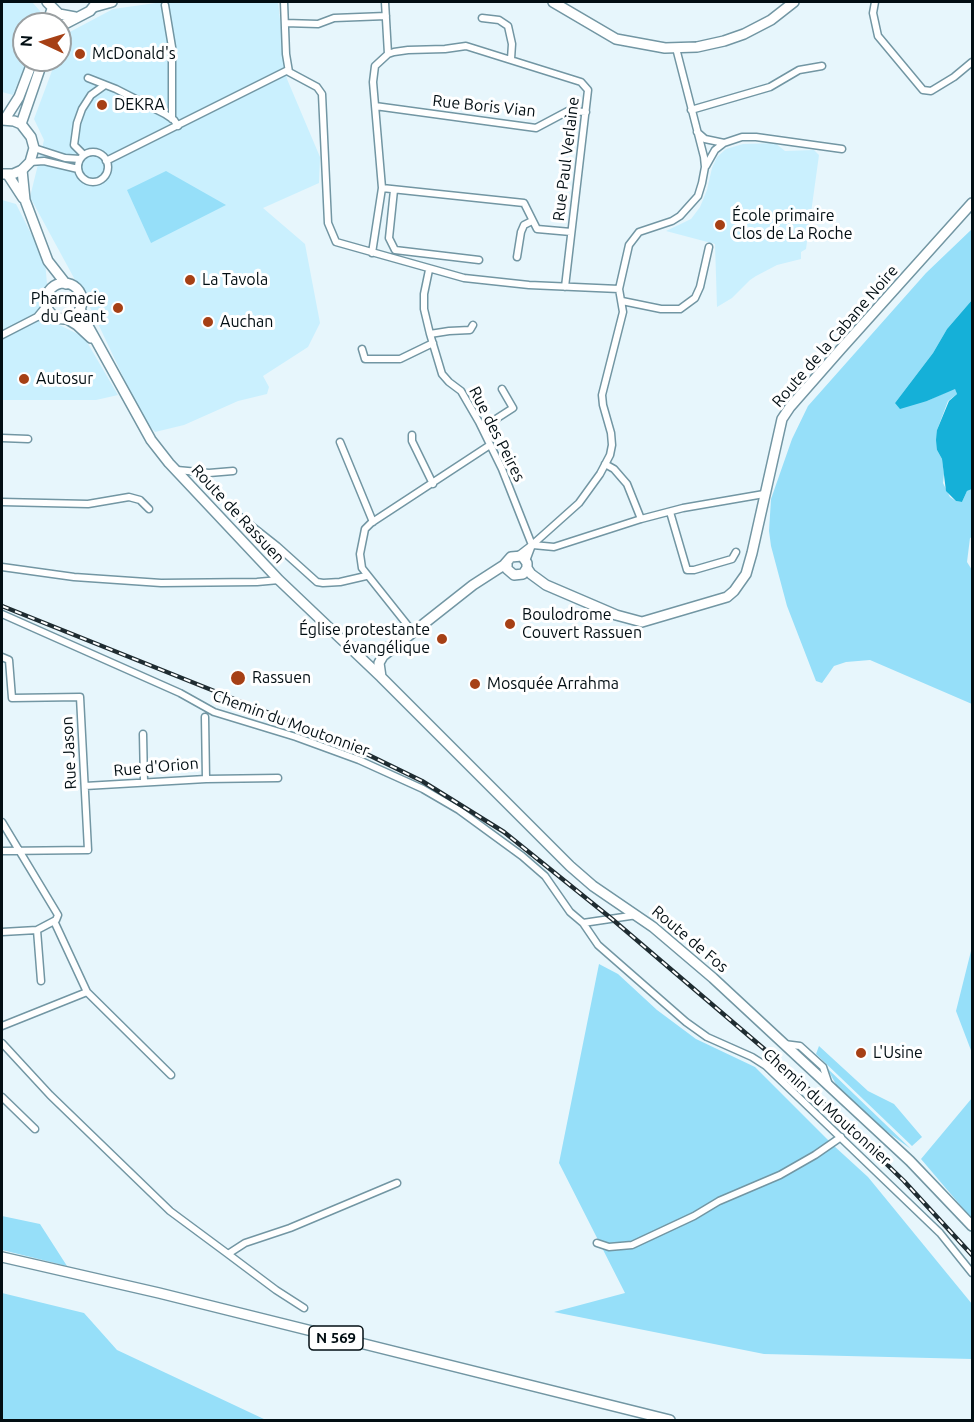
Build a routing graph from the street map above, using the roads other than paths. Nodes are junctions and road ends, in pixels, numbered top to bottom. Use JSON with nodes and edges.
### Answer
{"nodes":[{"id":1,"x":112,"y":2,"type":"edge"},
{"id":2,"x":284,"y":2,"type":"edge"},
{"id":3,"x":385,"y":2,"type":"edge"},
{"id":4,"x":553,"y":2,"type":"edge"},
{"id":5,"x":794,"y":2,"type":"edge"},
{"id":6,"x":875,"y":2,"type":"edge"},
{"id":7,"x":165,"y":3,"type":"edge"},
{"id":8,"x":96,"y":4,"type":"edge"},
{"id":9,"x":50,"y":5,"type":"edge"},
{"id":10,"x":386,"y":16,"type":"junction"},
{"id":11,"x":78,"y":17,"type":"junction"},
{"id":12,"x":482,"y":18,"type":"dead end"},
{"id":13,"x":72,"y":20,"type":"edge"},
{"id":14,"x":285,"y":23,"type":"junction"},
{"id":15,"x":676,"y":48,"type":"junction"},
{"id":16,"x":388,"y":54,"type":"junction"},
{"id":17,"x":511,"y":59,"type":"junction"},
{"id":18,"x":972,"y":62,"type":"edge"},
{"id":19,"x":822,"y":66,"type":"dead end"},
{"id":20,"x":288,"y":70,"type":"junction"},
{"id":21,"x":28,"y":72,"type":"edge"},
{"id":22,"x":39,"y":72,"type":"edge"},
{"id":23,"x":88,"y":78,"type":"dead end"},
{"id":24,"x":105,"y":85,"type":"junction"},
{"id":25,"x":375,"y":106,"type":"junction"},
{"id":26,"x":691,"y":110,"type":"junction"},
{"id":27,"x":586,"y":112,"type":"junction"},
{"id":28,"x":3,"y":119,"type":"edge"},
{"id":29,"x":172,"y":119,"type":"junction"},
{"id":30,"x":21,"y":124,"type":"junction"},
{"id":31,"x":178,"y":126,"type":"junction"},
{"id":32,"x":697,"y":131,"type":"junction"},
{"id":33,"x":724,"y":143,"type":"junction"},
{"id":34,"x":34,"y":148,"type":"junction"},
{"id":35,"x":842,"y":149,"type":"dead end"},
{"id":36,"x":82,"y":157,"type":"junction"},
{"id":37,"x":106,"y":161,"type":"junction"},
{"id":38,"x":30,"y":162,"type":"junction"},
{"id":39,"x":705,"y":167,"type":"junction"},
{"id":40,"x":78,"y":169,"type":"junction"},
{"id":41,"x":22,"y":170,"type":"junction"},
{"id":42,"x":5,"y":174,"type":"edge"},
{"id":43,"x":382,"y":188,"type":"junction"},
{"id":44,"x":394,"y":190,"type":"junction"},
{"id":45,"x":25,"y":200,"type":"junction"},
{"id":46,"x":972,"y":202,"type":"edge"},
{"id":47,"x":532,"y":221,"type":"junction"},
{"id":48,"x":571,"y":232,"type":"junction"},
{"id":49,"x":708,"y":247,"type":"dead end"},
{"id":50,"x":372,"y":253,"type":"junction"},
{"id":51,"x":517,"y":257,"type":"dead end"},
{"id":52,"x":479,"y":260,"type":"dead end"},
{"id":53,"x":48,"y":261,"type":"junction"},
{"id":54,"x":429,"y":270,"type":"junction"},
{"id":55,"x":66,"y":284,"type":"junction"},
{"id":56,"x":565,"y":287,"type":"junction"},
{"id":57,"x":619,"y":289,"type":"junction"},
{"id":58,"x":50,"y":290,"type":"junction"},
{"id":59,"x":622,"y":301,"type":"junction"},
{"id":60,"x":80,"y":309,"type":"junction"},
{"id":61,"x":49,"y":310,"type":"junction"},
{"id":62,"x":67,"y":319,"type":"junction"},
{"id":63,"x":473,"y":325,"type":"dead end"},
{"id":64,"x":430,"y":334,"type":"junction"},
{"id":65,"x":2,"y":335,"type":"edge"},
{"id":66,"x":433,"y":343,"type":"junction"},
{"id":67,"x":99,"y":346,"type":"junction"},
{"id":68,"x":362,"y":349,"type":"dead end"},
{"id":69,"x":502,"y":389,"type":"dead end"},
{"id":70,"x":482,"y":428,"type":"junction"},
{"id":71,"x":412,"y":435,"type":"dead end"},
{"id":72,"x":2,"y":438,"type":"edge"},
{"id":73,"x":28,"y":439,"type":"dead end"},
{"id":74,"x":340,"y":442,"type":"dead end"},
{"id":75,"x":490,"y":445,"type":"junction"},
{"id":76,"x":605,"y":464,"type":"junction"},
{"id":77,"x":176,"y":470,"type":"junction"},
{"id":78,"x":233,"y":471,"type":"dead end"},
{"id":79,"x":433,"y":484,"type":"junction"},
{"id":80,"x":764,"y":494,"type":"junction"},
{"id":81,"x":2,"y":502,"type":"edge"},
{"id":82,"x":149,"y":509,"type":"dead end"},
{"id":83,"x":234,"y":512,"type":"dead end"},
{"id":84,"x":670,"y":512,"type":"junction"},
{"id":85,"x":641,"y":519,"type":"junction"},
{"id":86,"x":373,"y":522,"type":"junction"},
{"id":87,"x":532,"y":545,"type":"junction"},
{"id":88,"x":736,"y":552,"type":"dead end"},
{"id":89,"x":524,"y":561,"type":"junction"},
{"id":90,"x":507,"y":563,"type":"junction"},
{"id":91,"x":2,"y":567,"type":"edge"},
{"id":92,"x":495,"y":572,"type":"junction"},
{"id":93,"x":515,"y":575,"type":"junction"},
{"id":94,"x":366,"y":576,"type":"junction"},
{"id":95,"x":279,"y":580,"type":"junction"},
{"id":96,"x":546,"y":585,"type":"junction"},
{"id":97,"x":2,"y":614,"type":"edge"},
{"id":98,"x":413,"y":632,"type":"junction"},
{"id":99,"x":350,"y":647,"type":"junction"},
{"id":100,"x":394,"y":647,"type":"junction"},
{"id":101,"x":2,"y":657,"type":"edge"},
{"id":102,"x":382,"y":679,"type":"junction"},
{"id":103,"x":205,"y":717,"type":"dead end"},
{"id":104,"x":143,"y":734,"type":"dead end"},
{"id":105,"x":278,"y":778,"type":"dead end"},
{"id":106,"x":207,"y":779,"type":"junction"},
{"id":107,"x":144,"y":783,"type":"junction"},
{"id":108,"x":85,"y":786,"type":"junction"},
{"id":109,"x":2,"y":822,"type":"edge"},
{"id":110,"x":18,"y":850,"type":"junction"},
{"id":111,"x":2,"y":851,"type":"edge"},
{"id":112,"x":638,"y":915,"type":"junction"},
{"id":113,"x":56,"y":918,"type":"junction"},
{"id":114,"x":583,"y":923,"type":"junction"},
{"id":115,"x":37,"y":930,"type":"junction"},
{"id":116,"x":2,"y":932,"type":"edge"},
{"id":117,"x":41,"y":981,"type":"dead end"},
{"id":118,"x":87,"y":992,"type":"junction"},
{"id":119,"x":2,"y":1026,"type":"edge"},
{"id":120,"x":2,"y":1045,"type":"edge"},
{"id":121,"x":171,"y":1075,"type":"dead end"},
{"id":122,"x":2,"y":1096,"type":"edge"},
{"id":123,"x":35,"y":1129,"type":"dead end"},
{"id":124,"x":841,"y":1137,"type":"junction"},
{"id":125,"x":396,"y":1183,"type":"dead end"},
{"id":126,"x":972,"y":1226,"type":"edge"},
{"id":127,"x":597,"y":1243,"type":"dead end"},
{"id":128,"x":228,"y":1254,"type":"junction"},
{"id":129,"x":2,"y":1257,"type":"edge"},
{"id":130,"x":972,"y":1273,"type":"edge"},
{"id":131,"x":304,"y":1308,"type":"dead end"},
{"id":132,"x":670,"y":1420,"type":"edge"}],
"edges":[{"from":1,"to":8,"type":"main road"},
{"from":2,"to":14,"type":"street"},
{"from":3,"to":10,"type":"street"},
{"from":4,"to":15,"type":"main road"},
{"from":5,"to":15,"type":"main road"},
{"from":6,"to":18,"type":"street"},
{"from":7,"to":29,"type":"street"},
{"from":8,"to":11,"type":"main road"},
{"from":9,"to":11,"type":"main road"},
{"from":10,"to":14,"type":"street"},
{"from":10,"to":16,"type":"street"},
{"from":11,"to":13,"type":"main road"},
{"from":12,"to":17,"type":"street"},
{"from":14,"to":20,"type":"street"},
{"from":15,"to":26,"type":"street"},
{"from":16,"to":17,"type":"street","name":"Rue Paul Verlaine"},
{"from":16,"to":25,"type":"street"},
{"from":17,"to":27,"type":"street","name":"Rue Paul Verlaine"},
{"from":19,"to":26,"type":"street"},
{"from":20,"to":31,"type":"street"},
{"from":20,"to":50,"type":"street"},
{"from":21,"to":28,"type":"main road"},
{"from":22,"to":30,"type":"main road"},
{"from":23,"to":24,"type":"street"},
{"from":24,"to":29,"type":"street"},
{"from":24,"to":36,"type":"street"},
{"from":25,"to":27,"type":"street","name":"Rue Boris Vian"},
{"from":25,"to":43,"type":"street"},
{"from":26,"to":32,"type":"street"},
{"from":27,"to":48,"type":"street","name":"Rue Paul Verlaine"},
{"from":28,"to":30,"type":"main road"},
{"from":29,"to":31,"type":"street"},
{"from":30,"to":34,"type":"main road"},
{"from":31,"to":37,"type":"street"},
{"from":32,"to":33,"type":"street"},
{"from":32,"to":39,"type":"street"},
{"from":33,"to":35,"type":"street"},
{"from":33,"to":39,"type":"street"},
{"from":34,"to":36,"type":"street"},
{"from":34,"to":38,"type":"main road"},
{"from":36,"to":37,"type":"street"},
{"from":36,"to":40,"type":"street"},
{"from":37,"to":40,"type":"street"},
{"from":38,"to":40,"type":"street"},
{"from":38,"to":41,"type":"main road"},
{"from":39,"to":57,"type":"street"},
{"from":41,"to":42,"type":"main road"},
{"from":41,"to":45,"type":"main road"},
{"from":42,"to":45,"type":"main road"},
{"from":43,"to":44,"type":"street"},
{"from":43,"to":50,"type":"street"},
{"from":44,"to":47,"type":"street"},
{"from":44,"to":52,"type":"street"},
{"from":45,"to":53,"type":"main road"},
{"from":46,"to":80,"type":"main road","name":"Route de la Cabane Noire"},
{"from":47,"to":48,"type":"street"},
{"from":47,"to":51,"type":"street"},
{"from":48,"to":56,"type":"street","name":"Rue Paul Verlaine"},
{"from":49,"to":59,"type":"street"},
{"from":50,"to":54,"type":"street"},
{"from":53,"to":55,"type":"main road"},
{"from":53,"to":58,"type":"main road"},
{"from":54,"to":56,"type":"street"},
{"from":54,"to":64,"type":"street","name":"Rue des Peires"},
{"from":55,"to":58,"type":"main road"},
{"from":55,"to":60,"type":"main road"},
{"from":56,"to":57,"type":"street"},
{"from":57,"to":59,"type":"street"},
{"from":58,"to":61,"type":"main road"},
{"from":59,"to":76,"type":"street"},
{"from":60,"to":62,"type":"main road"},
{"from":60,"to":67,"type":"main road","name":"Route de Rassuen"},
{"from":61,"to":62,"type":"main road"},
{"from":61,"to":65,"type":"street"},
{"from":62,"to":67,"type":"main road","name":"Route de Rassuen"},
{"from":63,"to":64,"type":"street"},
{"from":64,"to":66,"type":"street","name":"Rue des Peires"},
{"from":66,"to":68,"type":"street"},
{"from":66,"to":70,"type":"street","name":"Rue des Peires"},
{"from":67,"to":77,"type":"main road","name":"Route de Rassuen"},
{"from":69,"to":70,"type":"street"},
{"from":70,"to":75,"type":"street","name":"Rue des Peires"},
{"from":71,"to":79,"type":"street"},
{"from":72,"to":73,"type":"street"},
{"from":74,"to":86,"type":"street"},
{"from":75,"to":79,"type":"street"},
{"from":75,"to":87,"type":"street","name":"Rue des Peires"},
{"from":76,"to":85,"type":"street"},
{"from":76,"to":87,"type":"street"},
{"from":77,"to":78,"type":"street"},
{"from":77,"to":95,"type":"main road","name":"Route de Rassuen"},
{"from":79,"to":86,"type":"street"},
{"from":80,"to":84,"type":"street"},
{"from":80,"to":96,"type":"main road","name":"Route de la Cabane Noire"},
{"from":81,"to":82,"type":"street"},
{"from":83,"to":94,"type":"street"},
{"from":84,"to":85,"type":"street"},
{"from":84,"to":88,"type":"street"},
{"from":85,"to":87,"type":"street"},
{"from":86,"to":94,"type":"street"},
{"from":87,"to":89,"type":"street"},
{"from":89,"to":90,"type":"main road"},
{"from":89,"to":93,"type":"main road"},
{"from":89,"to":96,"type":"main road","name":"Route de la Cabane Noire"},
{"from":90,"to":92,"type":"main road"},
{"from":90,"to":93,"type":"main road"},
{"from":91,"to":95,"type":"street"},
{"from":92,"to":93,"type":"main road","name":"Route de la Cabane Noire"},
{"from":92,"to":98,"type":"main road"},
{"from":93,"to":96,"type":"main road","name":"Route de la Cabane Noire"},
{"from":94,"to":98,"type":"street"},
{"from":95,"to":99,"type":"main road","name":"Route de Rassuen"},
{"from":97,"to":114,"type":"street","name":"Chemin du Moutonnier"},
{"from":98,"to":100,"type":"main road"},
{"from":99,"to":100,"type":"main road"},
{"from":99,"to":102,"type":"main road","name":"Route de Rassuen"},
{"from":100,"to":102,"type":"main road"},
{"from":101,"to":108,"type":"street","name":"Rue Jason"},
{"from":102,"to":112,"type":"main road","name":"Route de Fos"},
{"from":103,"to":106,"type":"street","name":"Rue d'Orion"},
{"from":104,"to":107,"type":"street"},
{"from":105,"to":106,"type":"street"},
{"from":106,"to":107,"type":"street","name":"Rue d'Orion"},
{"from":107,"to":108,"type":"street","name":"Rue d'Orion"},
{"from":108,"to":110,"type":"street","name":"Rue Jason"},
{"from":109,"to":110,"type":"street"},
{"from":110,"to":111,"type":"street"},
{"from":110,"to":113,"type":"street"},
{"from":112,"to":114,"type":"street"},
{"from":112,"to":126,"type":"main road","name":"Route de Fos"},
{"from":113,"to":115,"type":"street"},
{"from":113,"to":118,"type":"street"},
{"from":114,"to":124,"type":"street","name":"Chemin du Moutonnier"},
{"from":115,"to":116,"type":"street"},
{"from":115,"to":117,"type":"street"},
{"from":118,"to":119,"type":"street"},
{"from":118,"to":121,"type":"street"},
{"from":120,"to":128,"type":"street"},
{"from":122,"to":123,"type":"street"},
{"from":124,"to":127,"type":"street"},
{"from":124,"to":130,"type":"street","name":"Chemin du Moutonnier"},
{"from":125,"to":128,"type":"street"},
{"from":128,"to":131,"type":"street"},
{"from":129,"to":132,"type":"main road","number":"N 569"}]}
